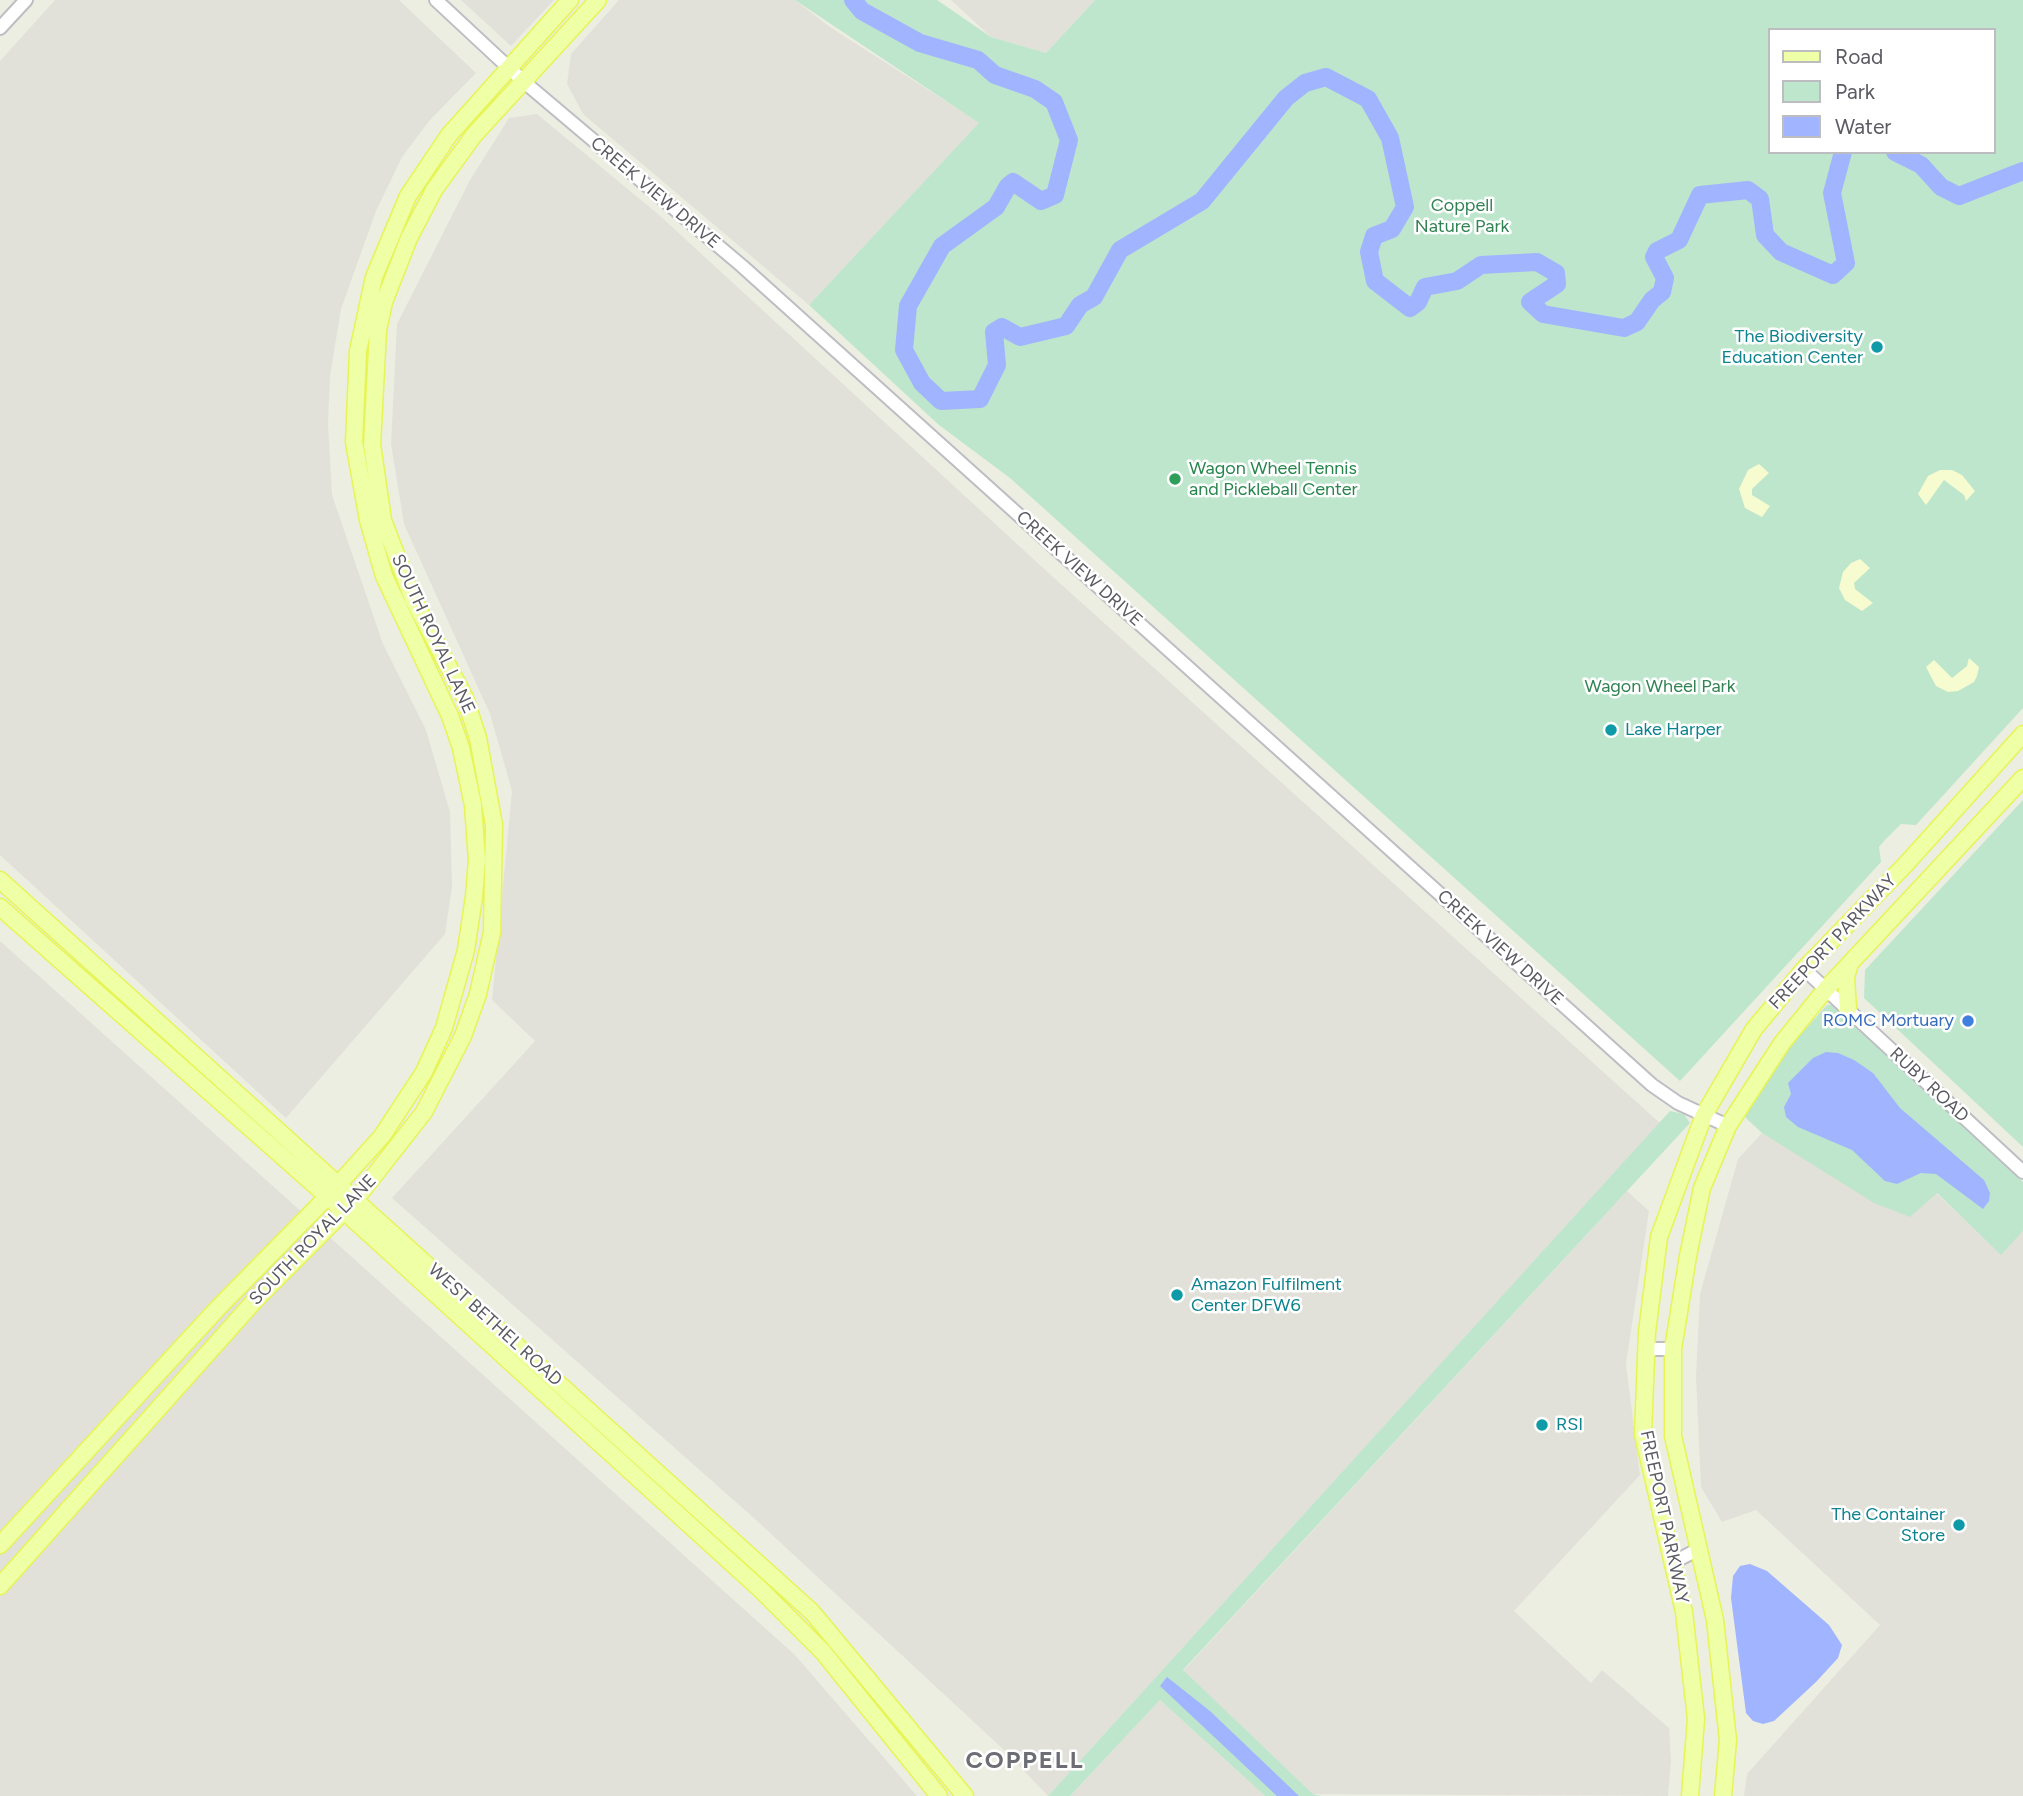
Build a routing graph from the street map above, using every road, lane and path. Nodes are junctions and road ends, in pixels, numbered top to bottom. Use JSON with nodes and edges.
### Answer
{"nodes":[{"id":1,"x":26,"y":0,"type":"edge"},
{"id":2,"x":436,"y":0,"type":"edge"},
{"id":3,"x":570,"y":0,"type":"edge"},
{"id":4,"x":598,"y":0,"type":"edge"},
{"id":5,"x":0,"y":28,"type":"edge"},
{"id":6,"x":508,"y":67,"type":"junction"},
{"id":7,"x":523,"y":81,"type":"junction"},
{"id":8,"x":369,"y":295,"type":"junction"},
{"id":9,"x":385,"y":299,"type":"junction"},
{"id":10,"x":453,"y":672,"type":"junction"},
{"id":11,"x":436,"y":681,"type":"junction"},
{"id":12,"x":2023,"y":734,"type":"edge"},
{"id":13,"x":2023,"y":778,"type":"edge"},
{"id":14,"x":1918,"y":851,"type":"junction"},
{"id":15,"x":1906,"y":863,"type":"junction"},
{"id":16,"x":1934,"y":875,"type":"junction"},
{"id":17,"x":0,"y":880,"type":"edge"},
{"id":18,"x":0,"y":906,"type":"edge"},
{"id":19,"x":471,"y":921,"type":"junction"},
{"id":20,"x":492,"y":922,"type":"junction"},
{"id":21,"x":76,"y":948,"type":"junction"},
{"id":22,"x":61,"y":963,"type":"junction"},
{"id":23,"x":1850,"y":963,"type":"junction"},
{"id":24,"x":1804,"y":969,"type":"junction"},
{"id":25,"x":1826,"y":989,"type":"junction"},
{"id":26,"x":1848,"y":1009,"type":"junction"},
{"id":27,"x":1704,"y":1115,"type":"junction"},
{"id":28,"x":1728,"y":1126,"type":"junction"},
{"id":29,"x":2023,"y":1172,"type":"edge"},
{"id":30,"x":333,"y":1191,"type":"junction"},
{"id":31,"x":349,"y":1206,"type":"junction"},
{"id":32,"x":1646,"y":1349,"type":"junction"},
{"id":33,"x":1673,"y":1349,"type":"junction"},
{"id":34,"x":0,"y":1545,"type":"edge"},
{"id":35,"x":1697,"y":1550,"type":"junction"},
{"id":36,"x":1672,"y":1563,"type":"junction"},
{"id":37,"x":0,"y":1586,"type":"edge"},
{"id":38,"x":879,"y":1690,"type":"junction"},
{"id":39,"x":864,"y":1703,"type":"junction"},
{"id":40,"x":939,"y":1796,"type":"edge"},
{"id":41,"x":965,"y":1796,"type":"edge"},
{"id":42,"x":1689,"y":1796,"type":"edge"},
{"id":43,"x":1723,"y":1796,"type":"edge"}],
"edges":[{"from":1,"to":5,"type":"street"},
{"from":2,"to":6,"type":"street","name":"CREEK VIEW DRIVE"},
{"from":3,"to":6,"type":"main road","name":"SOUTH ROYAL LANE"},
{"from":4,"to":7,"type":"main road","name":"SOUTH ROYAL LANE"},
{"from":6,"to":7,"type":"street","name":"CREEK VIEW DRIVE"},
{"from":6,"to":8,"type":"main road","name":"SOUTH ROYAL LANE"},
{"from":7,"to":9,"type":"main road","name":"SOUTH ROYAL LANE"},
{"from":7,"to":27,"type":"street","name":"CREEK VIEW DRIVE"},
{"from":8,"to":9,"type":"main road"},
{"from":8,"to":11,"type":"main road","name":"SOUTH ROYAL LANE"},
{"from":9,"to":10,"type":"main road","name":"SOUTH ROYAL LANE"},
{"from":10,"to":11,"type":"main road"},
{"from":10,"to":20,"type":"main road","name":"SOUTH ROYAL LANE"},
{"from":11,"to":19,"type":"main road","name":"SOUTH ROYAL LANE"},
{"from":12,"to":14,"type":"main road","name":"FREEPORT PARKWAY"},
{"from":13,"to":16,"type":"main road","name":"FREEPORT PARKWAY"},
{"from":14,"to":15,"type":"main road","name":"FREEPORT PARKWAY"},
{"from":14,"to":16,"type":"main road"},
{"from":15,"to":16,"type":"main road"},
{"from":15,"to":24,"type":"main road","name":"FREEPORT PARKWAY"},
{"from":16,"to":23,"type":"main road","name":"FREEPORT PARKWAY"},
{"from":17,"to":21,"type":"main road","name":"WEST BETHEL ROAD"},
{"from":18,"to":22,"type":"main road","name":"WEST BETHEL ROAD"},
{"from":19,"to":20,"type":"main road"},
{"from":19,"to":30,"type":"main road","name":"SOUTH ROYAL LANE"},
{"from":20,"to":31,"type":"main road","name":"SOUTH ROYAL LANE"},
{"from":21,"to":22,"type":"main road"},
{"from":21,"to":30,"type":"main road","name":"WEST BETHEL ROAD"},
{"from":22,"to":30,"type":"main road","name":"WEST BETHEL ROAD"},
{"from":23,"to":25,"type":"main road","name":"FREEPORT PARKWAY"},
{"from":23,"to":26,"type":"main road"},
{"from":24,"to":25,"type":"street","name":"RUBY ROAD"},
{"from":24,"to":27,"type":"main road","name":"FREEPORT PARKWAY"},
{"from":25,"to":26,"type":"street","name":"RUBY ROAD"},
{"from":25,"to":28,"type":"main road","name":"FREEPORT PARKWAY"},
{"from":26,"to":29,"type":"street","name":"RUBY ROAD"},
{"from":27,"to":28,"type":"street","name":"CREEK VIEW DRIVE"},
{"from":27,"to":32,"type":"main road","name":"FREEPORT PARKWAY"},
{"from":28,"to":33,"type":"main road","name":"FREEPORT PARKWAY"},
{"from":30,"to":31,"type":"main road","name":"WEST BETHEL ROAD"},
{"from":30,"to":34,"type":"main road","name":"SOUTH ROYAL LANE"},
{"from":31,"to":37,"type":"main road","name":"SOUTH ROYAL LANE"},
{"from":31,"to":38,"type":"main road","name":"WEST BETHEL ROAD"},
{"from":31,"to":39,"type":"main road","name":"WEST BETHEL ROAD"},
{"from":32,"to":33,"type":"street"},
{"from":32,"to":36,"type":"main road","name":"FREEPORT PARKWAY"},
{"from":33,"to":35,"type":"main road","name":"FREEPORT PARKWAY"},
{"from":35,"to":36,"type":"street"},
{"from":35,"to":43,"type":"main road","name":"FREEPORT PARKWAY"},
{"from":36,"to":42,"type":"main road","name":"FREEPORT PARKWAY"},
{"from":38,"to":39,"type":"main road"},
{"from":38,"to":41,"type":"main road","name":"WEST BETHEL ROAD"},
{"from":39,"to":40,"type":"main road","name":"WEST BETHEL ROAD"}]}
